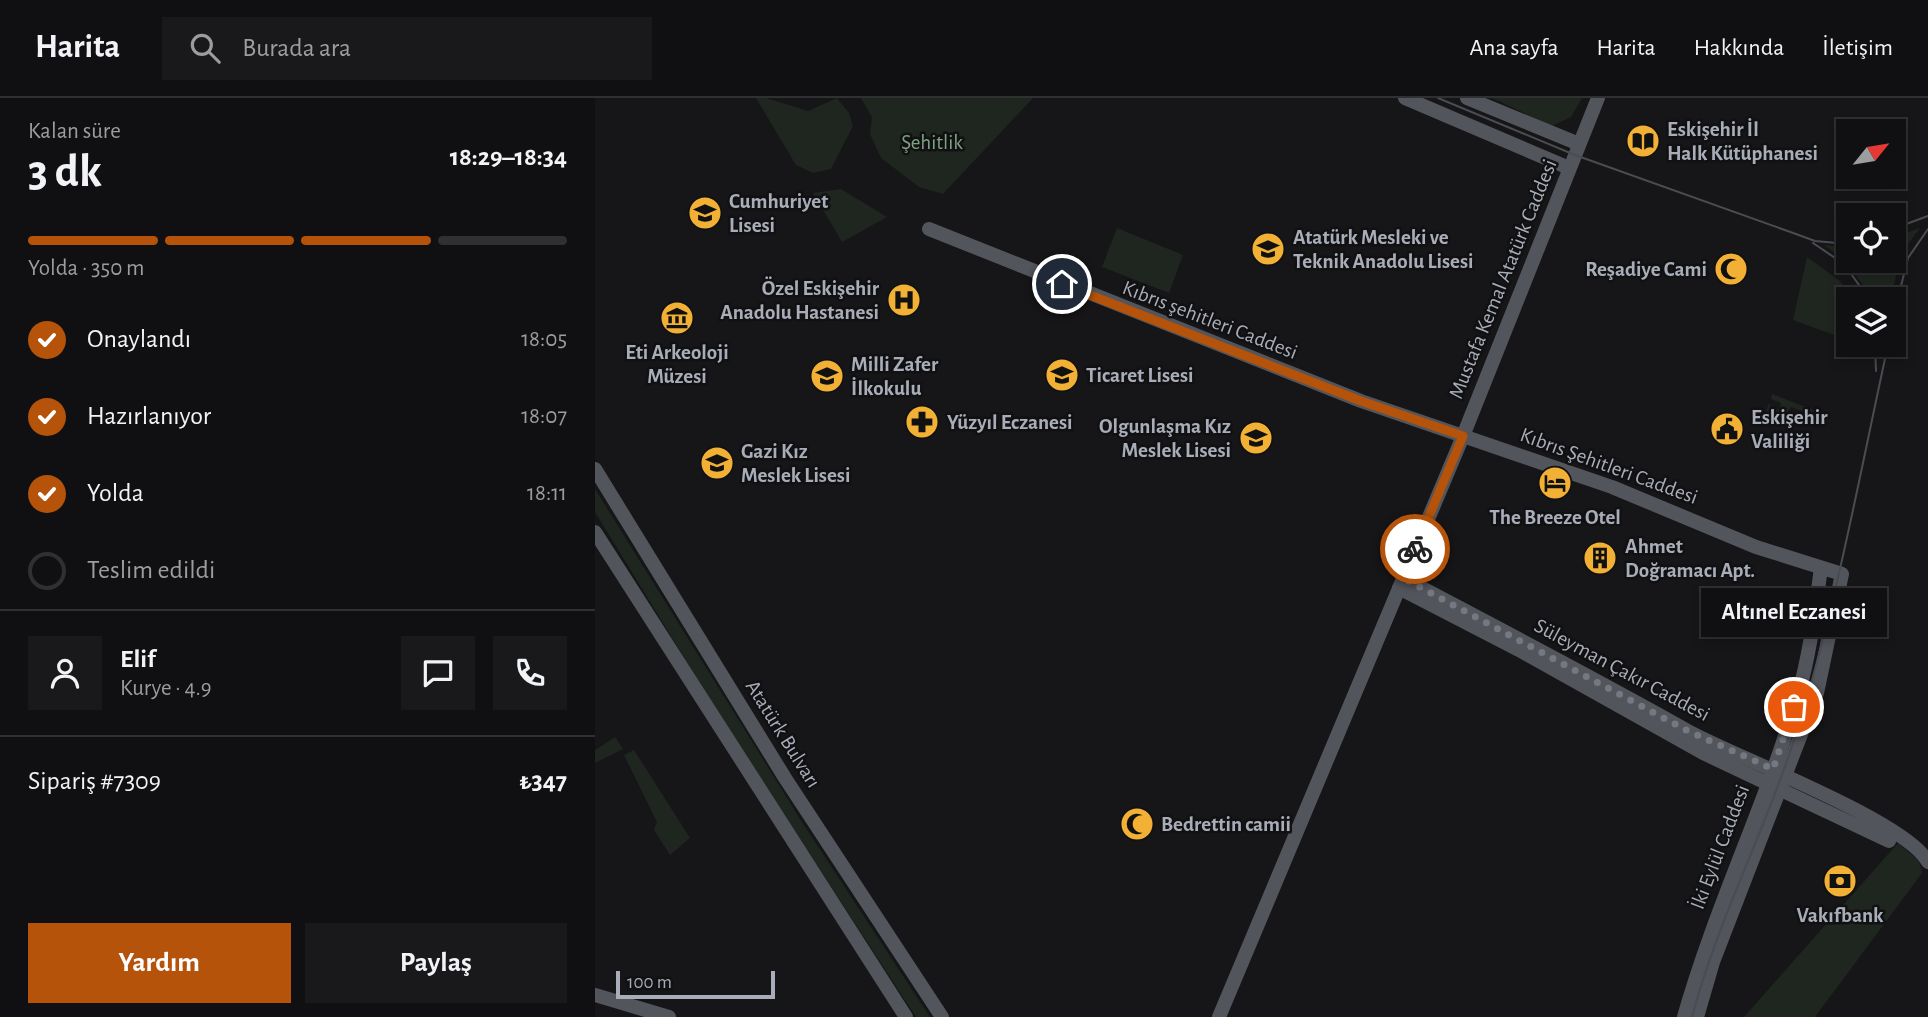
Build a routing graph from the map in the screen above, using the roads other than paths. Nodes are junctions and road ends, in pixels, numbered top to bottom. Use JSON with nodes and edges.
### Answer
{"nodes":[{"id":1,"x":1405,"y":98,"type":"edge"},
{"id":2,"x":1467,"y":98,"type":"edge"},
{"id":3,"x":1598,"y":98,"type":"edge"},
{"id":4,"x":1579,"y":144,"type":"junction"},
{"id":5,"x":1569,"y":168,"type":"junction"},
{"id":6,"x":929,"y":229,"type":"dead end"},
{"id":7,"x":1361,"y":401,"type":"joint"},
{"id":8,"x":1463,"y":436,"type":"junction"},
{"id":9,"x":595,"y":469,"type":"edge"},
{"id":10,"x":595,"y":532,"type":"edge"},
{"id":11,"x":1821,"y":568,"type":"junction"},
{"id":12,"x":1842,"y":574,"type":"joint"},
{"id":13,"x":1401,"y":583,"type":"junction"},
{"id":14,"x":1779,"y":773,"type":"junction"},
{"id":15,"x":1772,"y":787,"type":"junction"},
{"id":16,"x":1892,"y":837,"type":"junction"},
{"id":17,"x":1928,"y":862,"type":"edge"},
{"id":18,"x":595,"y":995,"type":"edge"},
{"id":19,"x":669,"y":1017,"type":"edge"},
{"id":20,"x":906,"y":1017,"type":"edge"},
{"id":21,"x":942,"y":1017,"type":"edge"},
{"id":22,"x":1219,"y":1017,"type":"edge"},
{"id":23,"x":1684,"y":1017,"type":"edge"},
{"id":24,"x":1697,"y":1017,"type":"edge"}],
"edges":[{"from":1,"to":5,"type":"main road"},
{"from":2,"to":4,"type":"main road"},
{"from":3,"to":4,"type":"main road","name":"Mustafa Kemal Atatürk Caddesi"},
{"from":4,"to":5,"type":"main road","name":"Mustafa Kemal Atatürk Caddesi"},
{"from":5,"to":8,"type":"main road","name":"Mustafa Kemal Atatürk Caddesi"},
{"from":6,"to":7,"type":"main road","name":"Kıbrıs şehitleri Caddesi"},
{"from":7,"to":8,"type":"main road","name":"Kıbrıs Şehitleri Caddesi"},
{"from":8,"to":11,"type":"main road","name":"Kıbrıs Şehitleri Caddesi"},
{"from":8,"to":13,"type":"main road","name":"Mustafa Kemal Atatürk Caddesi"},
{"from":9,"to":21,"type":"main road","name":"Atatürk Bulvarı"},
{"from":10,"to":20,"type":"main road"},
{"from":11,"to":12,"type":"main road","name":"Kıbrıs Şehitleri Caddesi"},
{"from":11,"to":14,"type":"main road","name":"İki Eylül Caddesi"},
{"from":12,"to":14,"type":"main road","name":"İki Eylül Caddesi"},
{"from":13,"to":14,"type":"main road","name":"Süleyman Çakır Caddesi"},
{"from":13,"to":15,"type":"main road","name":"Süleyman Çakır Caddesi"},
{"from":13,"to":22,"type":"main road","name":"Mustafa Kemal Atatürk Caddesi"},
{"from":14,"to":15,"type":"main road","name":"İki Eylül Caddesi"},
{"from":14,"to":16,"type":"main road","name":"Süleyman Çakır Caddesi"},
{"from":15,"to":16,"type":"main road","name":"Süleyman Çakır Caddesi"},
{"from":15,"to":23,"type":"main road","name":"İki Eylül Caddesi"},
{"from":15,"to":24,"type":"main road","name":"İki Eylül Caddesi"},
{"from":16,"to":17,"type":"main road"},
{"from":18,"to":19,"type":"main road"}]}
